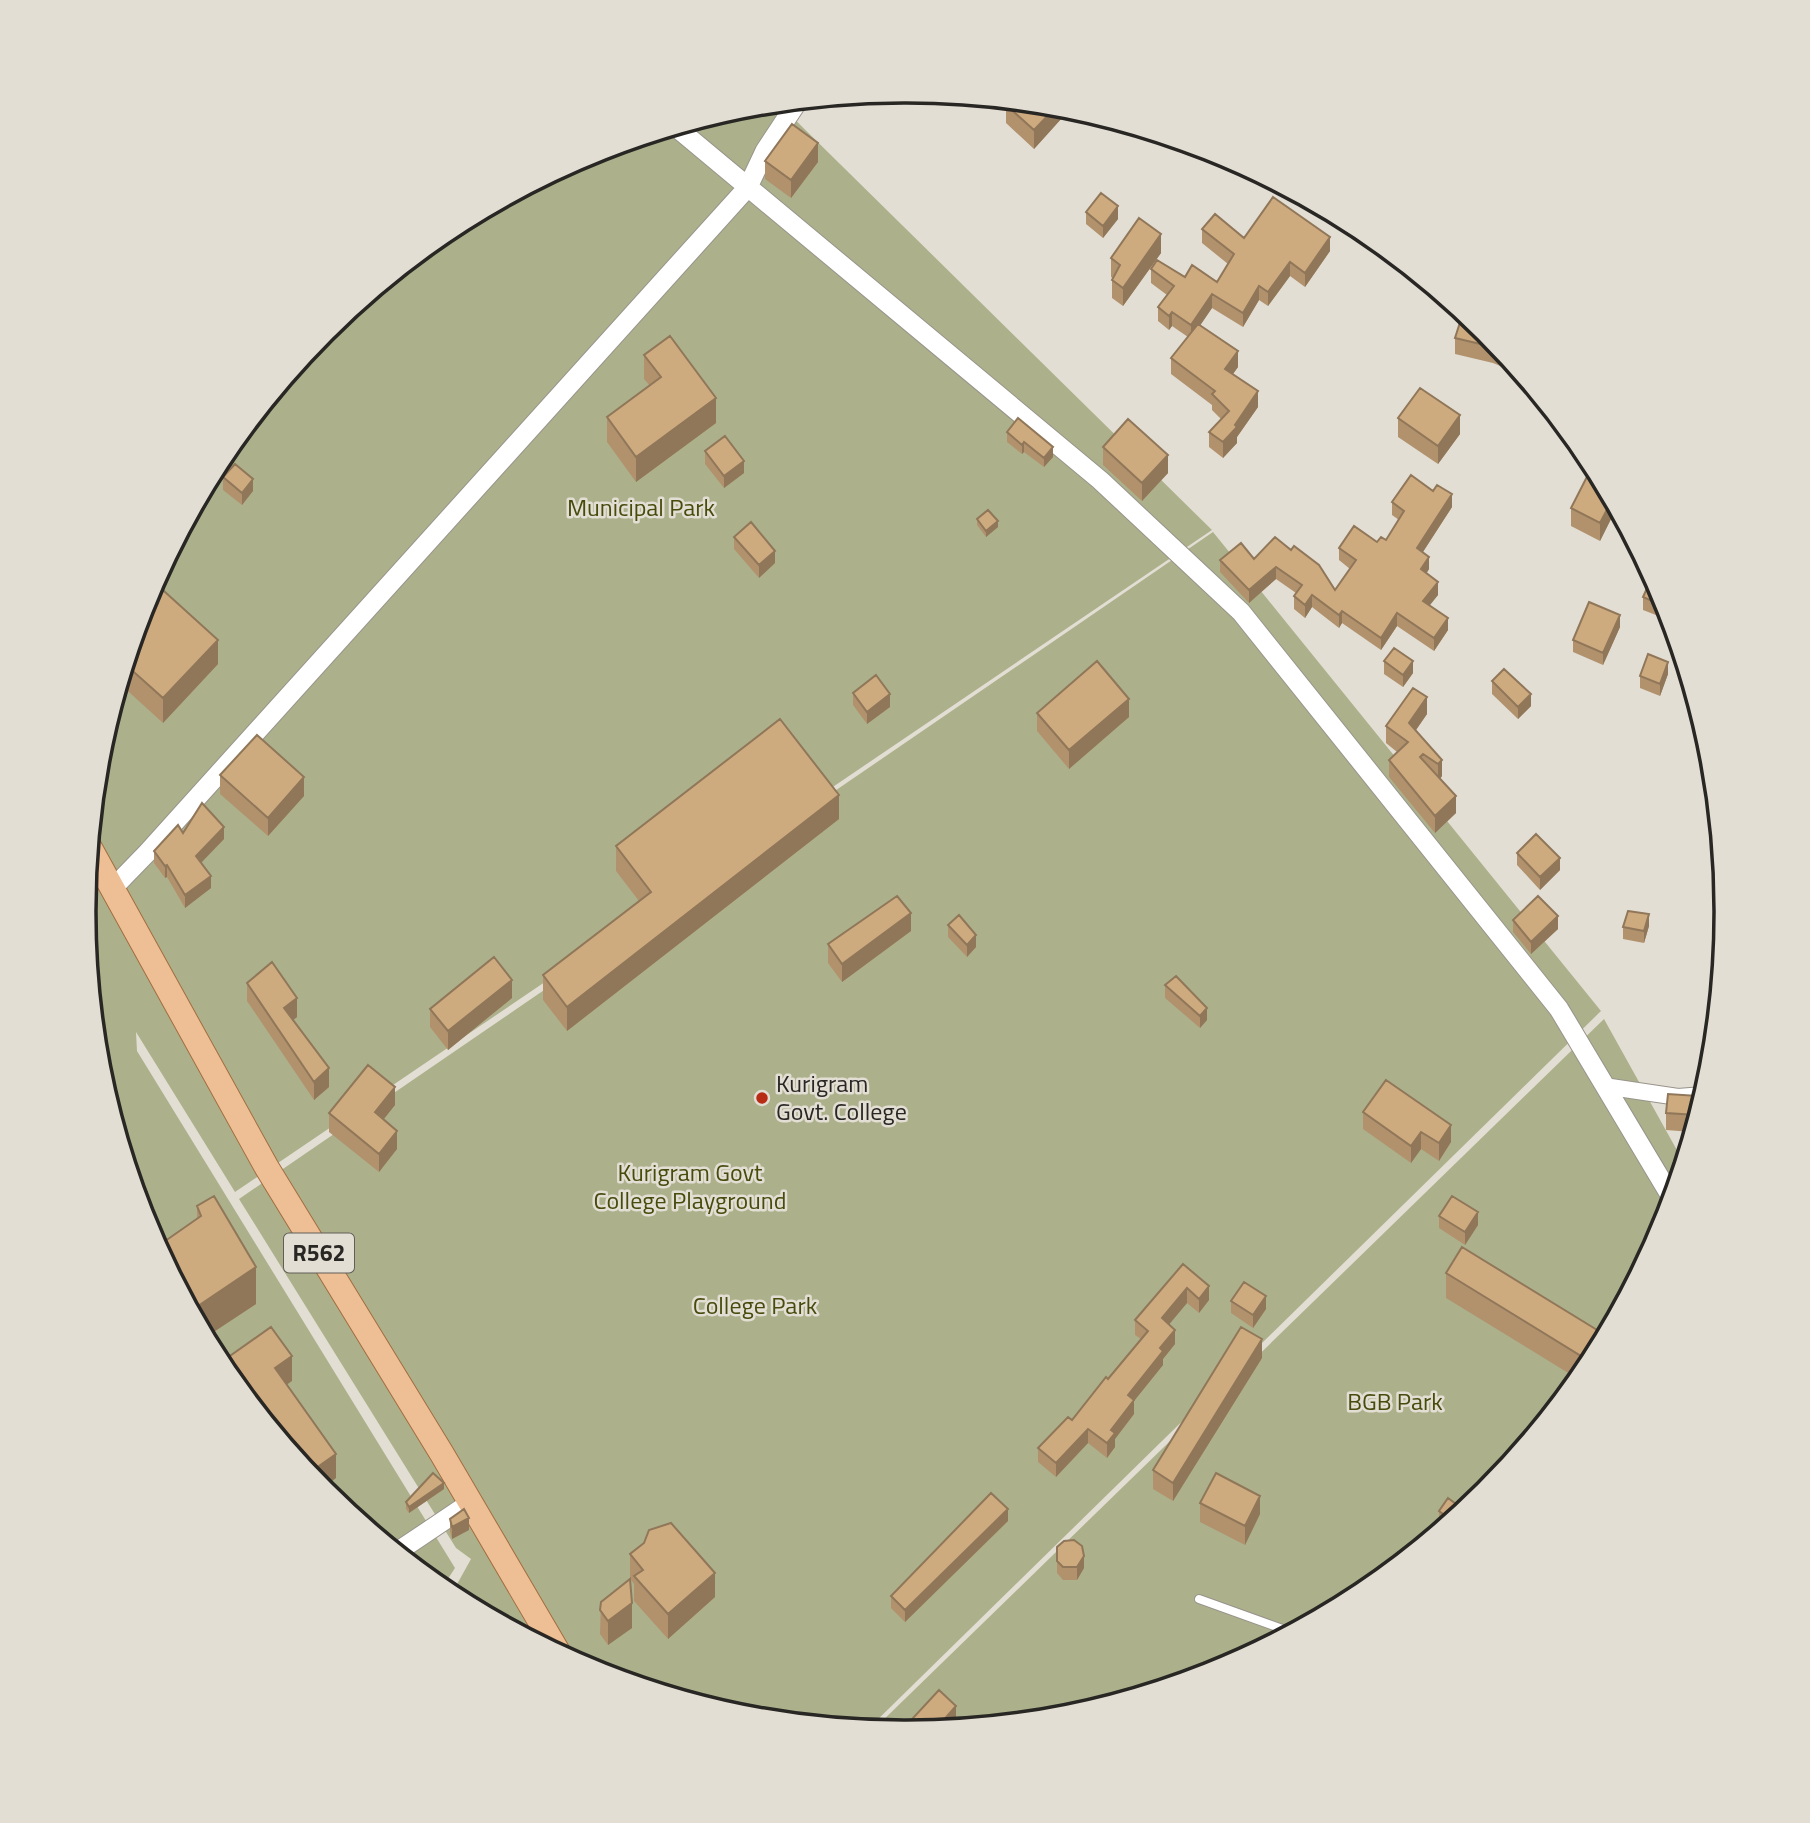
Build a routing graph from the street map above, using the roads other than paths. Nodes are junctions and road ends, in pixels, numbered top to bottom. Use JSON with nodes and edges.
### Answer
{"nodes":[{"id":1,"x":791,"y":111,"type":"edge"},
{"id":2,"x":684,"y":134,"type":"edge"},
{"id":3,"x":748,"y":187,"type":"junction"},
{"id":4,"x":98,"y":862,"type":"edge"},
{"id":5,"x":113,"y":888,"type":"junction"},
{"id":6,"x":1604,"y":1086,"type":"junction"},
{"id":7,"x":1692,"y":1096,"type":"edge"},
{"id":8,"x":1665,"y":1187,"type":"edge"},
{"id":9,"x":470,"y":1503,"type":"junction"},
{"id":10,"x":405,"y":1547,"type":"edge"},
{"id":11,"x":1199,"y":1599,"type":"dead end"},
{"id":12,"x":1279,"y":1628,"type":"edge"},
{"id":13,"x":549,"y":1638,"type":"edge"}],
"edges":[{"from":1,"to":3,"type":"street"},
{"from":2,"to":3,"type":"street"},
{"from":3,"to":5,"type":"street"},
{"from":3,"to":6,"type":"street"},
{"from":4,"to":5,"type":"main road","number":"R562"},
{"from":5,"to":9,"type":"main road","number":"R562"},
{"from":6,"to":7,"type":"street"},
{"from":6,"to":8,"type":"street"},
{"from":9,"to":10,"type":"street"},
{"from":9,"to":13,"type":"main road","number":"R562"},
{"from":11,"to":12,"type":"lane"}]}
